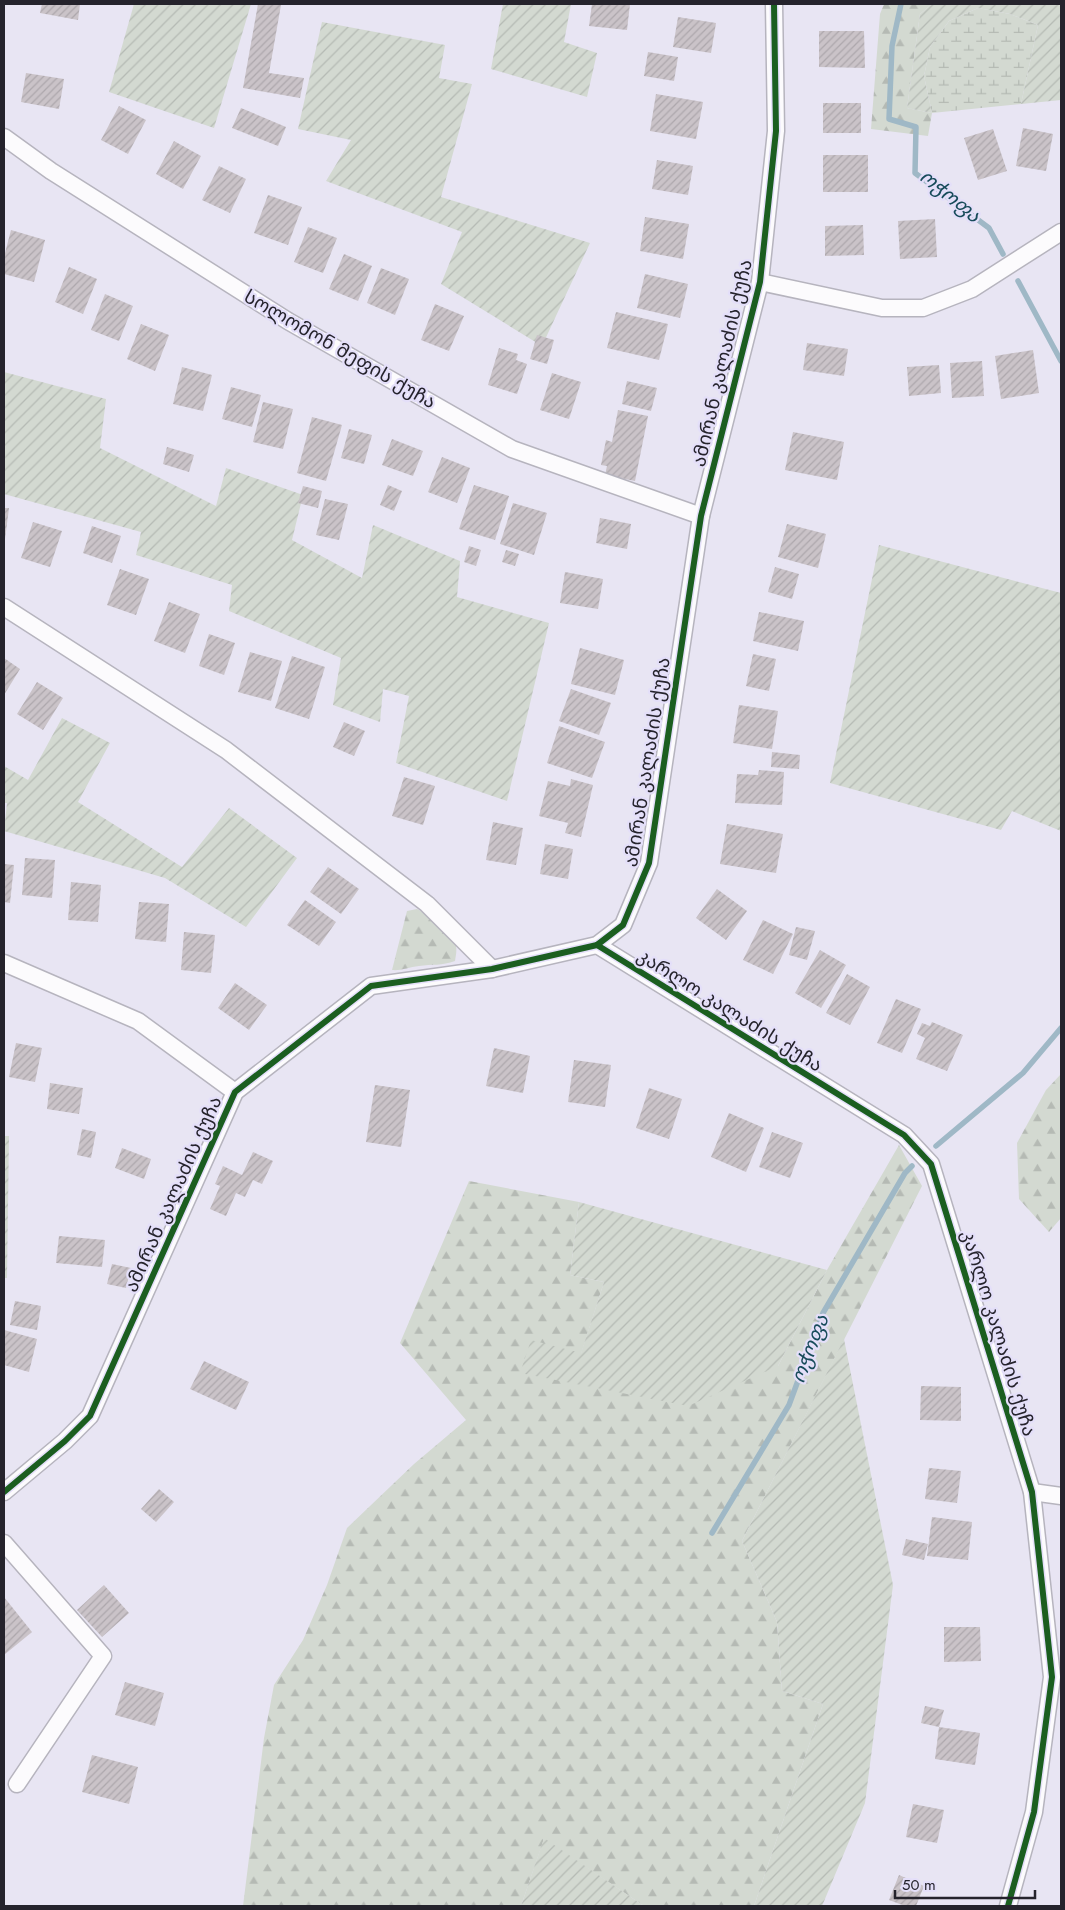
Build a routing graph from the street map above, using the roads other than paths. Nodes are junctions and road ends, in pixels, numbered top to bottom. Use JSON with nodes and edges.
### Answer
{"nodes":[{"id":1,"x":774,"y":4,"type":"edge"},
{"id":2,"x":4,"y":136,"type":"edge"},
{"id":3,"x":1061,"y":232,"type":"edge"},
{"id":4,"x":760,"y":282,"type":"junction"},
{"id":5,"x":701,"y":516,"type":"junction"},
{"id":6,"x":4,"y":607,"type":"edge"},
{"id":7,"x":597,"y":945,"type":"junction"},
{"id":8,"x":4,"y":963,"type":"edge"},
{"id":9,"x":492,"y":969,"type":"junction"},
{"id":10,"x":235,"y":1092,"type":"junction"},
{"id":11,"x":4,"y":1492,"type":"edge"},
{"id":12,"x":1032,"y":1492,"type":"junction"},
{"id":13,"x":1061,"y":1496,"type":"edge"},
{"id":14,"x":4,"y":1543,"type":"edge"},
{"id":15,"x":17,"y":1784,"type":"dead end"},
{"id":16,"x":1008,"y":1906,"type":"edge"}],
"edges":[{"from":1,"to":4,"type":"street","name":"ამირან კალაძის ქუჩა"},
{"from":2,"to":5,"type":"street","name":"სოლომონ მეფის ქუჩა"},
{"from":3,"to":4,"type":"street"},
{"from":4,"to":5,"type":"street","name":"ამირან კალაძის ქუჩა"},
{"from":5,"to":7,"type":"street","name":"ამირან კალაძის ქუჩა"},
{"from":6,"to":9,"type":"street"},
{"from":7,"to":9,"type":"street","name":"ამირან კალაძის ქუჩა"},
{"from":7,"to":12,"type":"street","name":"კარლო კალაძის ქუჩა"},
{"from":8,"to":10,"type":"street"},
{"from":9,"to":10,"type":"street","name":"ამირან კალაძის ქუჩა"},
{"from":10,"to":11,"type":"street","name":"ამირან კალაძის ქუჩა"},
{"from":12,"to":13,"type":"street"},
{"from":12,"to":16,"type":"street","name":"კარლო კალაძის ქუჩა"},
{"from":14,"to":15,"type":"street"}]}
